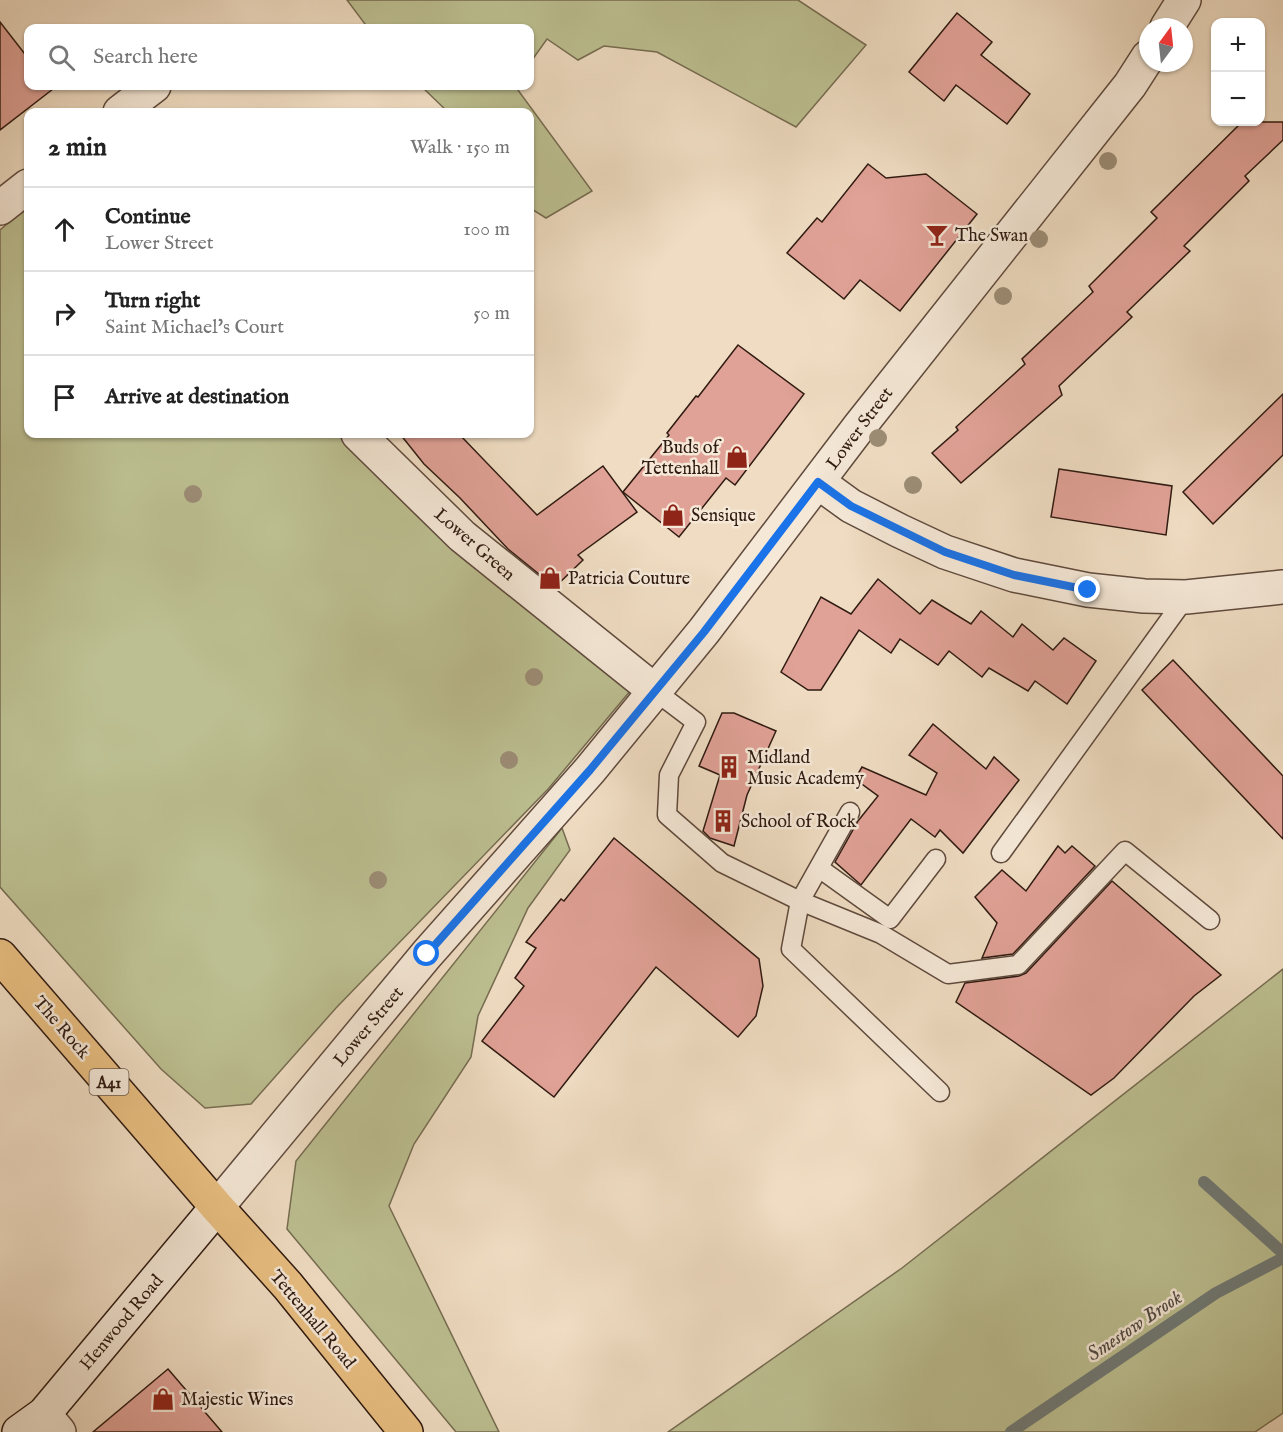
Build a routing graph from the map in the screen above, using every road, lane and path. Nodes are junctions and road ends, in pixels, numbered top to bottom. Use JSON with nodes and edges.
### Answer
{"nodes":[{"id":1,"x":1184,"y":0,"type":"edge"},
{"id":2,"x":1173,"y":18,"type":"edge"},
{"id":3,"x":1139,"y":71,"type":"edge"},
{"id":4,"x":149,"y":90,"type":"edge"},
{"id":5,"x":164,"y":90,"type":"edge"},
{"id":6,"x":125,"y":108,"type":"edge"},
{"id":7,"x":157,"y":108,"type":"edge"},
{"id":8,"x":24,"y":189,"type":"edge"},
{"id":9,"x":0,"y":208,"type":"edge"},
{"id":10,"x":362,"y":438,"type":"edge"},
{"id":11,"x":818,"y":482,"type":"junction"},
{"id":12,"x":1283,"y":587,"type":"edge"},
{"id":13,"x":1186,"y":597,"type":"junction"},
{"id":14,"x":655,"y":691,"type":"junction"},
{"id":15,"x":850,"y":812,"type":"dead end"},
{"id":16,"x":1001,"y":853,"type":"dead end"},
{"id":17,"x":936,"y":859,"type":"dead end"},
{"id":18,"x":819,"y":868,"type":"junction"},
{"id":19,"x":800,"y":901,"type":"junction"},
{"id":20,"x":1210,"y":920,"type":"dead end"},
{"id":21,"x":0,"y":956,"type":"edge"},
{"id":22,"x":940,"y":1092,"type":"dead end"},
{"id":23,"x":217,"y":1208,"type":"junction"},
{"id":24,"x":41,"y":1426,"type":"edge"},
{"id":25,"x":406,"y":1432,"type":"edge"}],
"edges":[{"from":1,"to":2,"type":"street"},
{"from":3,"to":11,"type":"street","name":"Lower Street"},
{"from":4,"to":6,"type":"street"},
{"from":5,"to":7,"type":"street"},
{"from":8,"to":9,"type":"street"},
{"from":10,"to":14,"type":"street","name":"Lower Green"},
{"from":11,"to":13,"type":"street"},
{"from":11,"to":14,"type":"street","name":"Lower Street"},
{"from":12,"to":13,"type":"street"},
{"from":13,"to":16,"type":"lane"},
{"from":14,"to":19,"type":"lane"},
{"from":14,"to":23,"type":"street","name":"Lower Street"},
{"from":15,"to":18,"type":"lane"},
{"from":17,"to":18,"type":"lane"},
{"from":18,"to":19,"type":"lane"},
{"from":19,"to":20,"type":"lane"},
{"from":19,"to":22,"type":"lane"},
{"from":21,"to":23,"type":"highway","name":"The Rock","number":"A41"},
{"from":23,"to":24,"type":"street","name":"Henwood Road"},
{"from":23,"to":25,"type":"highway","name":"Tettenhall Road","number":"A41"}]}
